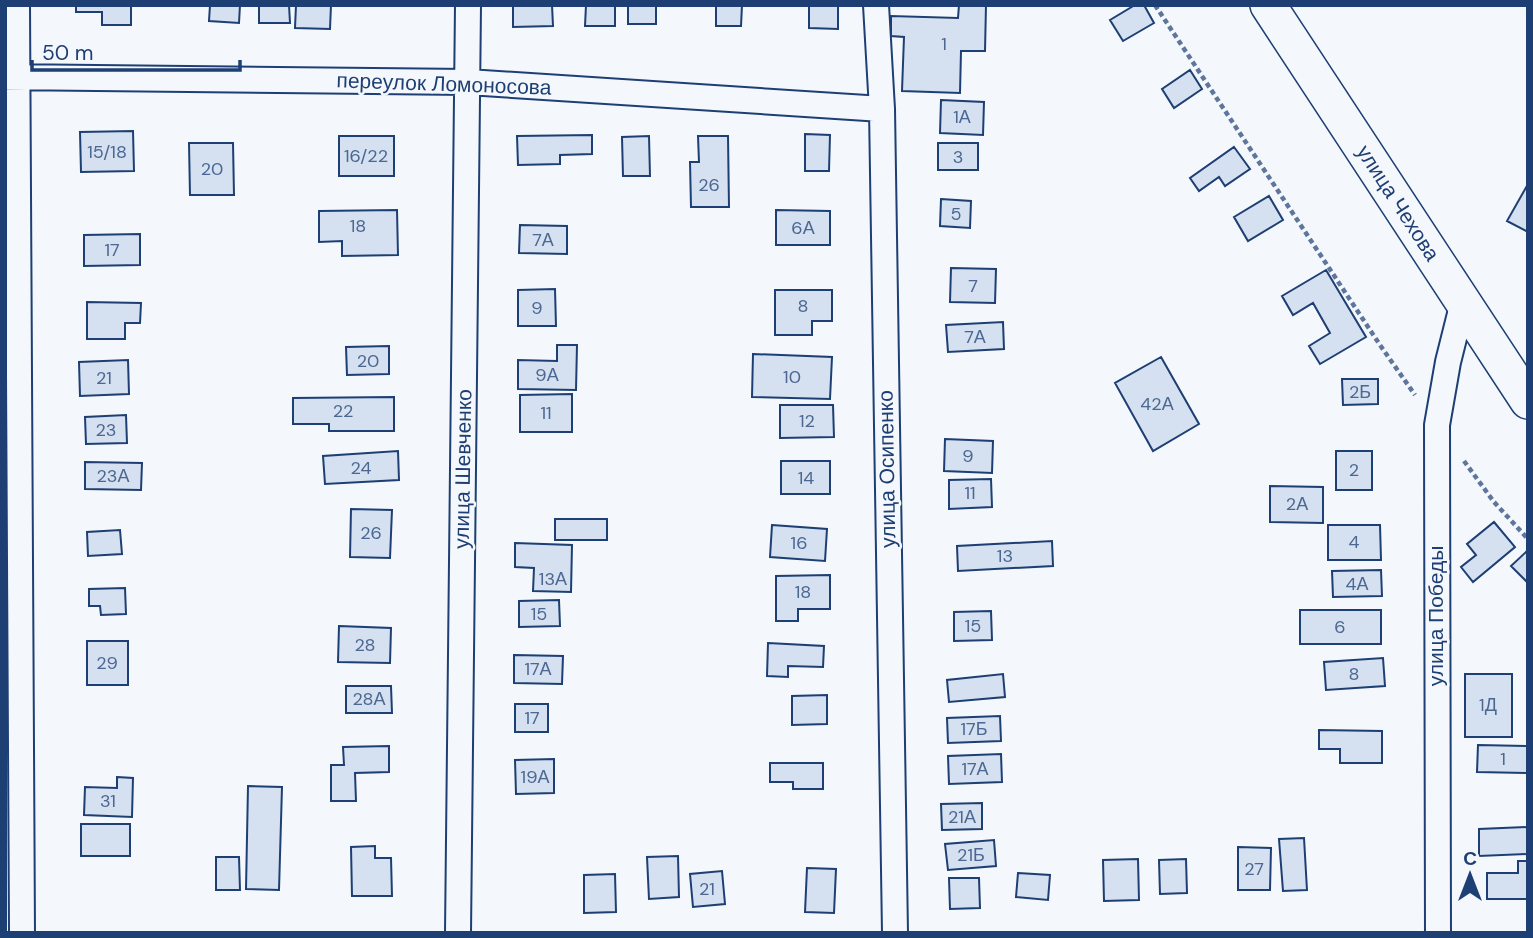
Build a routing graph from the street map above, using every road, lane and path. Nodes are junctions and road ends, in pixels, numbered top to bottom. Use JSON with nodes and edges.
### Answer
{"nodes":[{"id":1,"x":17,"y":5,"type":"edge"},
{"id":2,"x":468,"y":5,"type":"edge"},
{"id":3,"x":876,"y":5,"type":"edge"},
{"id":4,"x":1156,"y":5,"type":"edge"},
{"id":5,"x":1268,"y":5,"type":"edge"},
{"id":6,"x":11,"y":77,"type":"edge"},
{"id":7,"x":468,"y":82,"type":"junction"},
{"id":8,"x":882,"y":109,"type":"junction"},
{"id":9,"x":1463,"y":302,"type":"junction"},
{"id":10,"x":1528,"y":401,"type":"edge"},
{"id":11,"x":1437,"y":425,"type":"junction"},
{"id":12,"x":1528,"y":539,"type":"edge"},
{"id":13,"x":22,"y":933,"type":"edge"},
{"id":14,"x":458,"y":933,"type":"edge"},
{"id":15,"x":895,"y":933,"type":"edge"},
{"id":16,"x":1438,"y":933,"type":"edge"}],
"edges":[{"from":1,"to":6,"type":"street"},
{"from":2,"to":7,"type":"street","name":"улица Шевченко"},
{"from":3,"to":8,"type":"street","name":"улица Осипенко"},
{"from":4,"to":11,"type":"path"},
{"from":5,"to":9,"type":"main road","name":"улица Чехова"},
{"from":6,"to":7,"type":"street","name":"переулок Ломоносова"},
{"from":6,"to":13,"type":"street"},
{"from":7,"to":8,"type":"street","name":"переулок Ломоносова"},
{"from":7,"to":14,"type":"street","name":"улица Шевченко"},
{"from":8,"to":15,"type":"street","name":"улица Осипенко"},
{"from":9,"to":10,"type":"main road","name":"улица Чехова"},
{"from":9,"to":11,"type":"street","name":"улица Победы"},
{"from":11,"to":12,"type":"path"},
{"from":11,"to":16,"type":"street","name":"улица Победы"}]}
